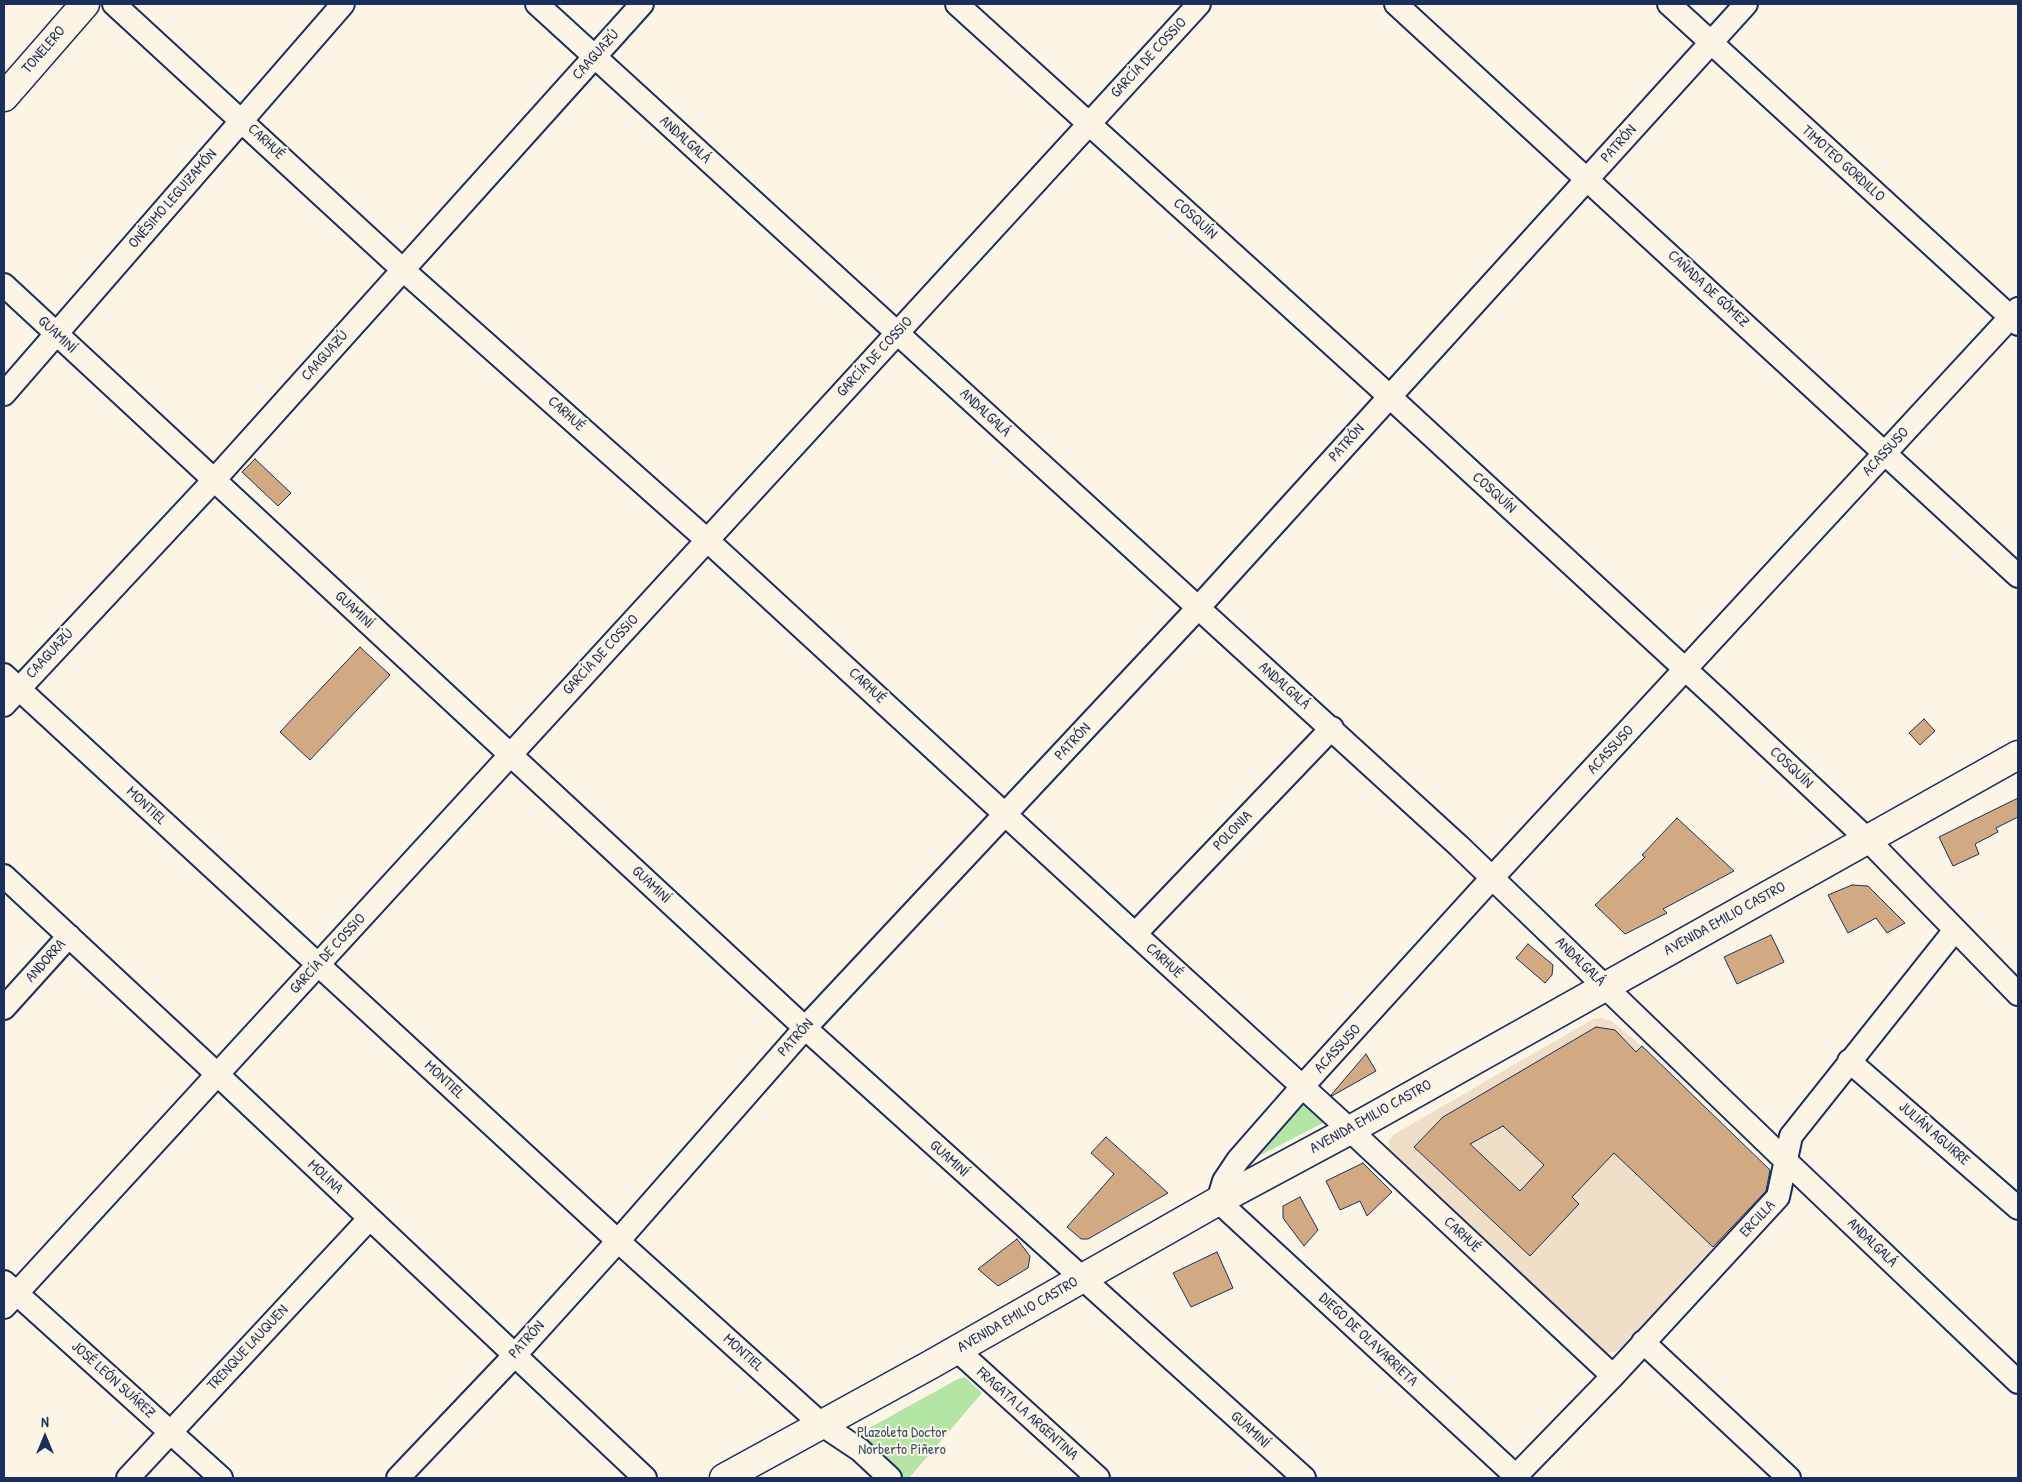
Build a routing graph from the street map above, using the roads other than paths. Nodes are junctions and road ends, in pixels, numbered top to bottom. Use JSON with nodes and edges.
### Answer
{"nodes":[{"id":1,"x":85,"y":4,"type":"edge"},
{"id":2,"x":114,"y":4,"type":"edge"},
{"id":3,"x":344,"y":4,"type":"edge"},
{"id":4,"x":537,"y":4,"type":"edge"},
{"id":5,"x":642,"y":4,"type":"edge"},
{"id":6,"x":957,"y":4,"type":"edge"},
{"id":7,"x":1199,"y":4,"type":"edge"},
{"id":8,"x":1396,"y":4,"type":"edge"},
{"id":9,"x":1669,"y":4,"type":"edge"},
{"id":10,"x":1746,"y":4,"type":"edge"},
{"id":11,"x":1711,"y":43,"type":"junction"},
{"id":12,"x":594,"y":58,"type":"junction"},
{"id":13,"x":4,"y":97,"type":"edge"},
{"id":14,"x":242,"y":120,"type":"junction"},
{"id":15,"x":1089,"y":124,"type":"junction"},
{"id":16,"x":1587,"y":178,"type":"junction"},
{"id":17,"x":402,"y":269,"type":"junction"},
{"id":18,"x":4,"y":285,"type":"edge"},
{"id":19,"x":2016,"y":317,"type":"edge"},
{"id":20,"x":898,"y":332,"type":"junction"},
{"id":21,"x":56,"y":335,"type":"junction"},
{"id":22,"x":4,"y":394,"type":"edge"},
{"id":23,"x":1389,"y":396,"type":"junction"},
{"id":24,"x":1885,"y":452,"type":"junction"},
{"id":25,"x":215,"y":479,"type":"junction"},
{"id":26,"x":708,"y":540,"type":"junction"},
{"id":27,"x":2018,"y":576,"type":"edge"},
{"id":28,"x":1198,"y":608,"type":"junction"},
{"id":29,"x":1686,"y":670,"type":"junction"},
{"id":30,"x":8,"y":689,"type":"edge"},
{"id":31,"x":1332,"y":728,"type":"junction"},
{"id":32,"x":510,"y":755,"type":"junction"},
{"id":33,"x":2018,"y":756,"type":"edge"},
{"id":34,"x":1005,"y":813,"type":"junction"},
{"id":35,"x":1867,"y":839,"type":"junction"},
{"id":36,"x":4,"y":876,"type":"edge"},
{"id":37,"x":1492,"y":878,"type":"junction"},
{"id":38,"x":1955,"y":930,"type":"junction"},
{"id":39,"x":1135,"y":934,"type":"junction"},
{"id":40,"x":69,"y":936,"type":"junction"},
{"id":41,"x":318,"y":964,"type":"junction"},
{"id":42,"x":1606,"y":986,"type":"junction"},
{"id":43,"x":2018,"y":994,"type":"edge"},
{"id":44,"x":4,"y":1008,"type":"edge"},
{"id":45,"x":804,"y":1028,"type":"junction"},
{"id":46,"x":1849,"y":1061,"type":"junction"},
{"id":47,"x":217,"y":1074,"type":"junction"},
{"id":48,"x":1302,"y":1087,"type":"junction"},
{"id":49,"x":1350,"y":1130,"type":"junction"},
{"id":50,"x":1786,"y":1161,"type":"junction"},
{"id":51,"x":2014,"y":1197,"type":"edge"},
{"id":52,"x":1218,"y":1201,"type":"junction"},
{"id":53,"x":370,"y":1219,"type":"junction"},
{"id":54,"x":618,"y":1241,"type":"junction"},
{"id":55,"x":1082,"y":1279,"type":"junction"},
{"id":56,"x":8,"y":1294,"type":"edge"},
{"id":57,"x":1643,"y":1342,"type":"junction"},
{"id":58,"x":957,"y":1350,"type":"junction"},
{"id":59,"x":514,"y":1356,"type":"junction"},
{"id":60,"x":1612,"y":1376,"type":"junction"},
{"id":61,"x":2018,"y":1382,"type":"edge"},
{"id":62,"x":822,"y":1424,"type":"junction"},
{"id":63,"x":171,"y":1432,"type":"junction"},
{"id":64,"x":1516,"y":1477,"type":"edge"},
{"id":65,"x":128,"y":1478,"type":"edge"},
{"id":66,"x":221,"y":1478,"type":"edge"},
{"id":67,"x":398,"y":1478,"type":"edge"},
{"id":68,"x":645,"y":1478,"type":"edge"},
{"id":69,"x":724,"y":1478,"type":"edge"},
{"id":70,"x":890,"y":1478,"type":"edge"},
{"id":71,"x":1098,"y":1478,"type":"edge"},
{"id":72,"x":1304,"y":1478,"type":"edge"},
{"id":73,"x":1789,"y":1478,"type":"edge"}],
"edges":[{"from":1,"to":13,"type":"main road","name":"TONELERO"},
{"from":2,"to":14,"type":"street","name":"CARHUÉ"},
{"from":3,"to":14,"type":"street","name":"ONÉSIMO LEGUIZAMÓN"},
{"from":4,"to":12,"type":"street","name":"ANDALGALÁ"},
{"from":5,"to":12,"type":"street","name":"CAAGUAZÚ"},
{"from":6,"to":15,"type":"street","name":"COSQUÍN"},
{"from":7,"to":15,"type":"street","name":"GARCÍA DE COSSIO"},
{"from":8,"to":16,"type":"street","name":"CAÑADA DE GÓMEZ"},
{"from":9,"to":11,"type":"street","name":"TIMOTEO GORDILLO"},
{"from":10,"to":11,"type":"street","name":"PATRÓN"},
{"from":11,"to":16,"type":"street","name":"PATRÓN"},
{"from":11,"to":19,"type":"street","name":"TIMOTEO GORDILLO"},
{"from":12,"to":17,"type":"street","name":"CAAGUAZÚ"},
{"from":12,"to":20,"type":"street","name":"ANDALGALÁ"},
{"from":14,"to":17,"type":"street","name":"CARHUÉ"},
{"from":14,"to":21,"type":"street","name":"ONÉSIMO LEGUIZAMÓN"},
{"from":15,"to":20,"type":"street","name":"GARCÍA DE COSSIO"},
{"from":15,"to":23,"type":"street","name":"COSQUÍN"},
{"from":16,"to":23,"type":"street","name":"PATRÓN"},
{"from":16,"to":24,"type":"street","name":"CAÑADA DE GÓMEZ"},
{"from":17,"to":25,"type":"street","name":"CAAGUAZÚ"},
{"from":17,"to":26,"type":"street","name":"CARHUÉ"},
{"from":18,"to":21,"type":"street","name":"GUAMINÍ"},
{"from":19,"to":24,"type":"street","name":"ACASSUSO"},
{"from":20,"to":26,"type":"street","name":"GARCÍA DE COSSIO"},
{"from":20,"to":28,"type":"street","name":"ANDALGALÁ"},
{"from":21,"to":22,"type":"street","name":"ONÉSIMO LEGUIZAMÓN"},
{"from":21,"to":25,"type":"street","name":"GUAMINÍ"},
{"from":23,"to":28,"type":"street","name":"PATRÓN"},
{"from":23,"to":29,"type":"street","name":"COSQUÍN"},
{"from":24,"to":27,"type":"street","name":"CAÑADA DE GÓMEZ"},
{"from":24,"to":29,"type":"street","name":"ACASSUSO"},
{"from":25,"to":30,"type":"street","name":"CAAGUAZÚ"},
{"from":25,"to":32,"type":"street","name":"GUAMINÍ"},
{"from":26,"to":32,"type":"street","name":"GARCÍA DE COSSIO"},
{"from":26,"to":34,"type":"street","name":"CARHUÉ"},
{"from":28,"to":31,"type":"street","name":"ANDALGALÁ"},
{"from":28,"to":34,"type":"street","name":"PATRÓN"},
{"from":29,"to":35,"type":"street","name":"COSQUÍN"},
{"from":29,"to":37,"type":"street","name":"ACASSUSO"},
{"from":30,"to":41,"type":"street","name":"MONTIEL"},
{"from":31,"to":37,"type":"street","name":"ANDALGALÁ"},
{"from":31,"to":39,"type":"street","name":"POLONIA"},
{"from":32,"to":41,"type":"street","name":"GARCÍA DE COSSIO"},
{"from":32,"to":45,"type":"street","name":"GUAMINÍ"},
{"from":33,"to":35,"type":"main road","name":"AVENIDA EMILIO CASTRO"},
{"from":34,"to":39,"type":"street","name":"CARHUÉ"},
{"from":34,"to":45,"type":"street","name":"PATRÓN"},
{"from":35,"to":38,"type":"street","name":"COSQUÍN"},
{"from":35,"to":42,"type":"main road","name":"AVENIDA EMILIO CASTRO"},
{"from":36,"to":40,"type":"street","name":"MOLINA"},
{"from":37,"to":42,"type":"street","name":"ANDALGALÁ"},
{"from":37,"to":48,"type":"street","name":"ACASSUSO"},
{"from":38,"to":43,"type":"street","name":"COSQUÍN"},
{"from":38,"to":46,"type":"street","name":"ERCILLA"},
{"from":39,"to":48,"type":"street","name":"CARHUÉ"},
{"from":40,"to":44,"type":"street","name":"ANDORRA"},
{"from":40,"to":47,"type":"street","name":"MOLINA"},
{"from":41,"to":47,"type":"street","name":"GARCÍA DE COSSIO"},
{"from":41,"to":54,"type":"street","name":"MONTIEL"},
{"from":42,"to":49,"type":"main road","name":"AVENIDA EMILIO CASTRO"},
{"from":42,"to":50,"type":"street","name":"ANDALGALÁ"},
{"from":45,"to":54,"type":"street","name":"PATRÓN"},
{"from":45,"to":55,"type":"street","name":"GUAMINÍ"},
{"from":46,"to":50,"type":"street","name":"ERCILLA"},
{"from":46,"to":51,"type":"street","name":"JULIÁN AGUIRRE"},
{"from":47,"to":53,"type":"street","name":"MOLINA"},
{"from":47,"to":56,"type":"street","name":"GARCÍA DE COSSIO"},
{"from":48,"to":49,"type":"street","name":"CARHUÉ"},
{"from":48,"to":52,"type":"street","name":"ACASSUSO"},
{"from":49,"to":52,"type":"main road","name":"AVENIDA EMILIO CASTRO"},
{"from":49,"to":60,"type":"street","name":"CARHUÉ"},
{"from":50,"to":57,"type":"street","name":"ERCILLA"},
{"from":50,"to":61,"type":"street","name":"ANDALGALÁ"},
{"from":52,"to":55,"type":"main road","name":"AVENIDA EMILIO CASTRO"},
{"from":52,"to":64,"type":"street","name":"DIEGO DE OLAVARRIETA"},
{"from":53,"to":59,"type":"street","name":"MOLINA"},
{"from":53,"to":63,"type":"street","name":"TRENQUE LAUQUEN"},
{"from":54,"to":59,"type":"street","name":"PATRÓN"},
{"from":54,"to":62,"type":"street","name":"MONTIEL"},
{"from":55,"to":58,"type":"main road","name":"AVENIDA EMILIO CASTRO"},
{"from":55,"to":72,"type":"street","name":"GUAMINÍ"},
{"from":56,"to":63,"type":"street","name":"JOSÉ LEÓN SUÁREZ"},
{"from":57,"to":60,"type":"street","name":"ERCILLA"},
{"from":57,"to":73,"type":"street"},
{"from":58,"to":62,"type":"main road","name":"AVENIDA EMILIO CASTRO"},
{"from":58,"to":71,"type":"street","name":"FRAGATA LA ARGENTINA"},
{"from":59,"to":67,"type":"street","name":"PATRÓN"},
{"from":59,"to":68,"type":"street","name":"MOLINA"},
{"from":60,"to":64,"type":"street","name":"ERCILLA"},
{"from":62,"to":69,"type":"main road","name":"AVENIDA EMILIO CASTRO"},
{"from":62,"to":70,"type":"street","name":"MONTIEL"},
{"from":63,"to":65,"type":"street","name":"TRENQUE LAUQUEN"},
{"from":63,"to":66,"type":"street","name":"JOSÉ LEÓN SUÁREZ"}]}
